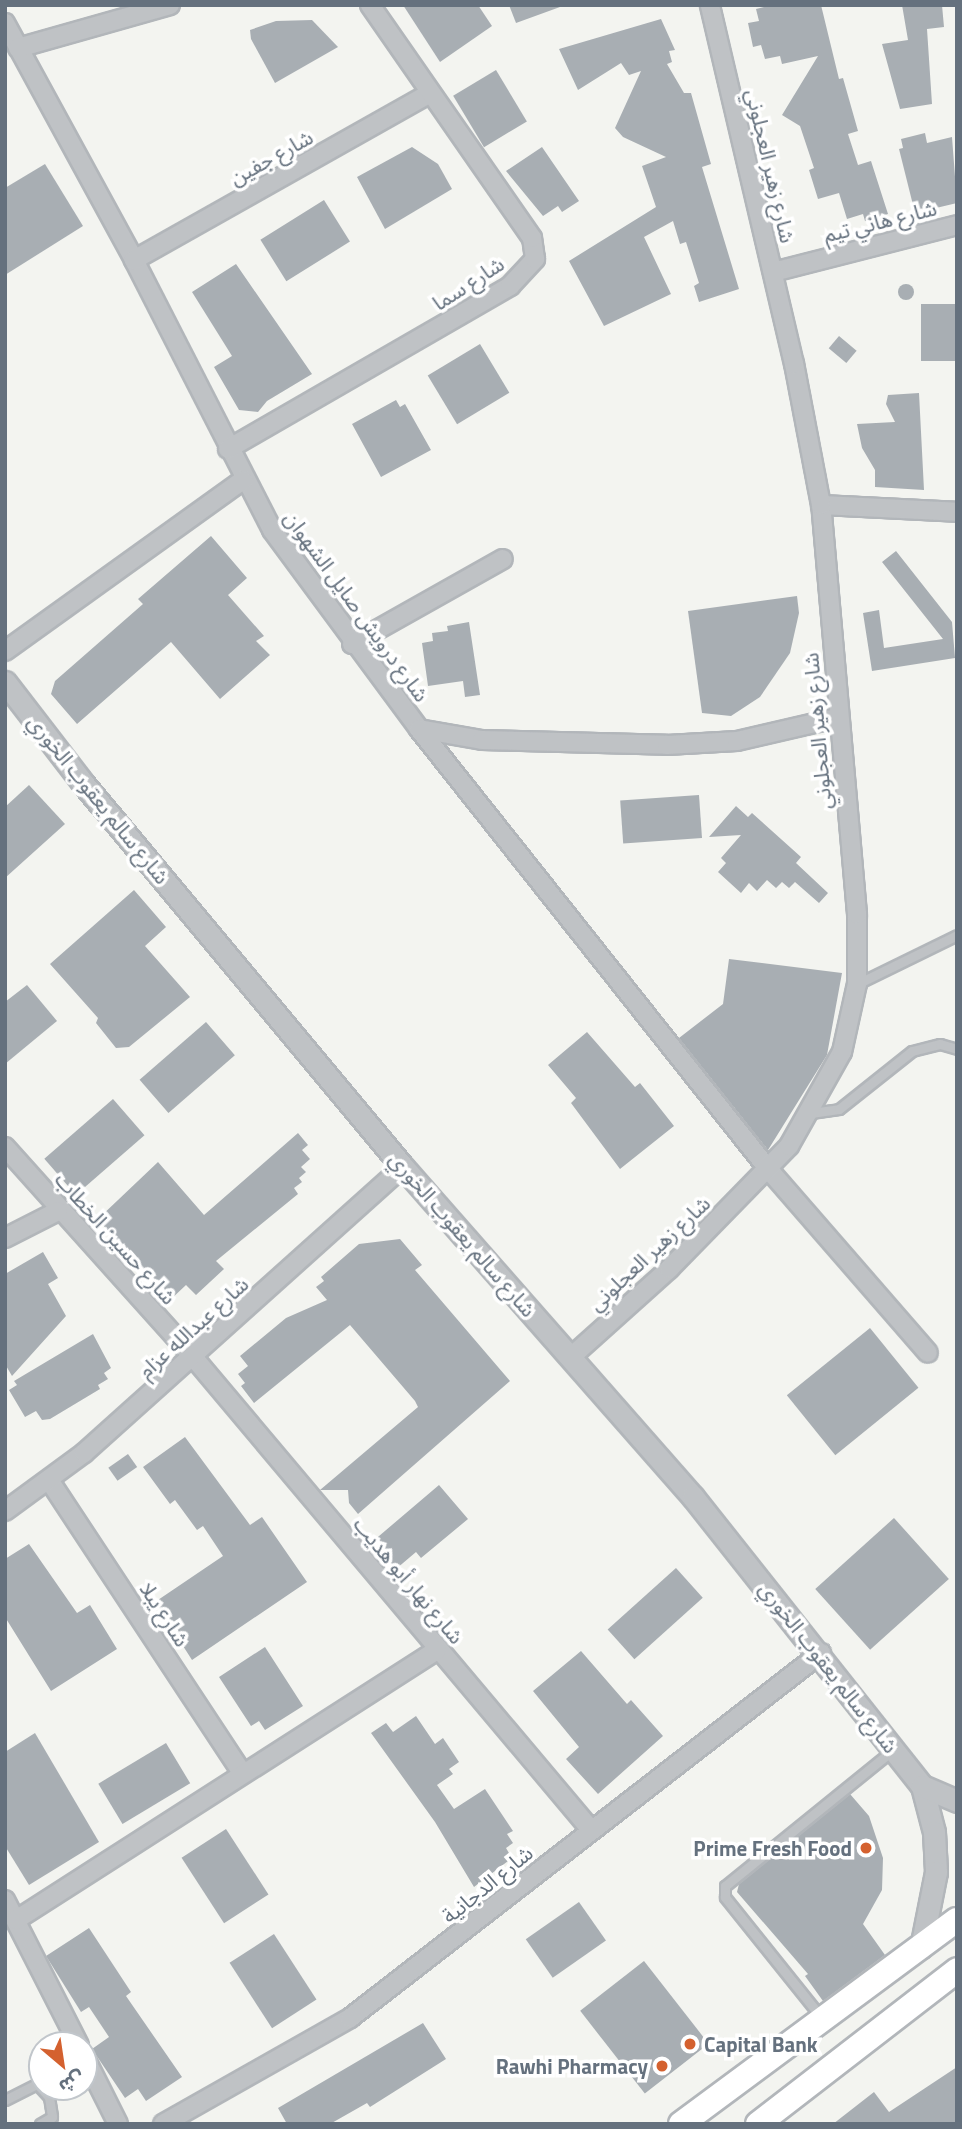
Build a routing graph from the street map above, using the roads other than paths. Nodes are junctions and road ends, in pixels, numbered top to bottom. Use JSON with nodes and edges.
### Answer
{"nodes":[{"id":1,"x":170,"y":5,"type":"edge"},
{"id":2,"x":370,"y":5,"type":"edge"},
{"id":3,"x":710,"y":5,"type":"edge"},
{"id":4,"x":5,"y":23,"type":"edge"},
{"id":5,"x":18,"y":48,"type":"junction"},
{"id":6,"x":429,"y":94,"type":"junction"},
{"id":7,"x":957,"y":225,"type":"edge"},
{"id":8,"x":134,"y":260,"type":"junction"},
{"id":9,"x":773,"y":272,"type":"junction"},
{"id":10,"x":228,"y":449,"type":"junction"},
{"id":11,"x":243,"y":480,"type":"junction"},
{"id":12,"x":821,"y":505,"type":"junction"},
{"id":13,"x":957,"y":512,"type":"edge"},
{"id":14,"x":503,"y":559,"type":"dead end"},
{"id":15,"x":352,"y":644,"type":"junction"},
{"id":16,"x":5,"y":651,"type":"edge"},
{"id":17,"x":5,"y":682,"type":"edge"},
{"id":18,"x":838,"y":718,"type":"junction"},
{"id":19,"x":419,"y":729,"type":"junction"},
{"id":20,"x":957,"y":935,"type":"edge"},
{"id":21,"x":858,"y":984,"type":"junction"},
{"id":22,"x":957,"y":1049,"type":"edge"},
{"id":23,"x":811,"y":1113,"type":"junction"},
{"id":24,"x":5,"y":1147,"type":"edge"},
{"id":25,"x":402,"y":1167,"type":"junction"},
{"id":26,"x":769,"y":1170,"type":"junction"},
{"id":27,"x":58,"y":1211,"type":"junction"},
{"id":28,"x":5,"y":1238,"type":"edge"},
{"id":29,"x":928,"y":1353,"type":"dead end"},
{"id":30,"x":194,"y":1357,"type":"junction"},
{"id":31,"x":571,"y":1357,"type":"junction"},
{"id":32,"x":50,"y":1480,"type":"junction"},
{"id":33,"x":5,"y":1511,"type":"edge"},
{"id":34,"x":437,"y":1650,"type":"junction"},
{"id":35,"x":821,"y":1653,"type":"junction"},
{"id":36,"x":895,"y":1749,"type":"junction"},
{"id":37,"x":242,"y":1773,"type":"junction"},
{"id":38,"x":922,"y":1786,"type":"junction"},
{"id":39,"x":957,"y":1801,"type":"edge"},
{"id":40,"x":591,"y":1830,"type":"junction"},
{"id":41,"x":5,"y":1900,"type":"edge"},
{"id":42,"x":16,"y":1920,"type":"junction"},
{"id":43,"x":957,"y":1920,"type":"edge"},
{"id":44,"x":921,"y":1948,"type":"junction"},
{"id":45,"x":957,"y":1970,"type":"edge"},
{"id":46,"x":821,"y":2017,"type":"junction"},
{"id":47,"x":72,"y":2031,"type":"edge"},
{"id":48,"x":98,"y":2084,"type":"edge"},
{"id":49,"x":5,"y":2100,"type":"edge"},
{"id":50,"x":40,"y":2124,"type":"edge"},
{"id":51,"x":118,"y":2124,"type":"edge"},
{"id":52,"x":163,"y":2124,"type":"edge"},
{"id":53,"x":681,"y":2124,"type":"edge"},
{"id":54,"x":758,"y":2124,"type":"edge"}],
"edges":[{"from":1,"to":5,"type":"street"},
{"from":2,"to":6,"type":"street","name":"شارع سما"},
{"from":3,"to":9,"type":"street","name":"شارع زهير العجلوني"},
{"from":4,"to":5,"type":"street","name":"شارع درويش صايل الشهوان"},
{"from":5,"to":8,"type":"street","name":"شارع درويش صايل الشهوان"},
{"from":6,"to":8,"type":"street","name":"شارع جفين"},
{"from":6,"to":10,"type":"street","name":"شارع سما"},
{"from":7,"to":9,"type":"street","name":"شارع هاني تيم"},
{"from":8,"to":10,"type":"street","name":"شارع درويش صايل الشهوان"},
{"from":9,"to":12,"type":"street","name":"شارع زهير العجلوني"},
{"from":10,"to":11,"type":"street","name":"شارع درويش صايل الشهوان"},
{"from":11,"to":15,"type":"street","name":"شارع درويش صايل الشهوان"},
{"from":11,"to":16,"type":"street"},
{"from":12,"to":13,"type":"street"},
{"from":12,"to":18,"type":"street","name":"شارع زهير العجلوني"},
{"from":14,"to":15,"type":"street"},
{"from":15,"to":19,"type":"street","name":"شارع درويش صايل الشهوان"},
{"from":17,"to":25,"type":"street","name":"شارع سالم يعقوب الخوري"},
{"from":18,"to":19,"type":"street","name":"شارع درويش صايل الشهوان"},
{"from":18,"to":21,"type":"street","name":"شارع زهير العجلوني"},
{"from":19,"to":26,"type":"street"},
{"from":20,"to":21,"type":"lane"},
{"from":21,"to":23,"type":"street","name":"شارع زهير العجلوني"},
{"from":22,"to":23,"type":"lane"},
{"from":23,"to":26,"type":"street","name":"شارع زهير العجلوني"},
{"from":24,"to":27,"type":"street","name":"شارع حسين الخطاب"},
{"from":25,"to":30,"type":"street","name":"شارع عبدالله عزام"},
{"from":25,"to":31,"type":"street","name":"شارع سالم يعقوب الخوري"},
{"from":26,"to":29,"type":"street"},
{"from":26,"to":31,"type":"street","name":"شارع زهير العجلوني"},
{"from":27,"to":28,"type":"street"},
{"from":27,"to":30,"type":"street","name":"شارع حسين الخطاب"},
{"from":30,"to":32,"type":"street","name":"شارع عبدالله عزام"},
{"from":30,"to":34,"type":"street","name":"شارع نهار أبو هديب"},
{"from":31,"to":35,"type":"street","name":"شارع سالم يعقوب الخوري"},
{"from":32,"to":33,"type":"street","name":"شارع عبدالله عزام"},
{"from":32,"to":37,"type":"street","name":"شارع يبلا"},
{"from":34,"to":37,"type":"street"},
{"from":34,"to":40,"type":"street","name":"شارع نهار أبو هديب"},
{"from":35,"to":36,"type":"street","name":"شارع سالم يعقوب الخوري"},
{"from":35,"to":40,"type":"street","name":"شارع الدجانية"},
{"from":36,"to":38,"type":"street","name":"شارع سالم يعقوب الخوري"},
{"from":36,"to":46,"type":"lane"},
{"from":37,"to":42,"type":"street"},
{"from":38,"to":39,"type":"street"},
{"from":38,"to":44,"type":"street","name":"شارع سالم يعقوب الخوري"},
{"from":40,"to":52,"type":"street","name":"شارع الدجانية"},
{"from":41,"to":42,"type":"street"},
{"from":42,"to":47,"type":"street"},
{"from":43,"to":44,"type":"main road"},
{"from":44,"to":46,"type":"main road"},
{"from":45,"to":54,"type":"main road"},
{"from":46,"to":53,"type":"main road"},
{"from":48,"to":51,"type":"street"},
{"from":49,"to":50,"type":"lane"}]}
